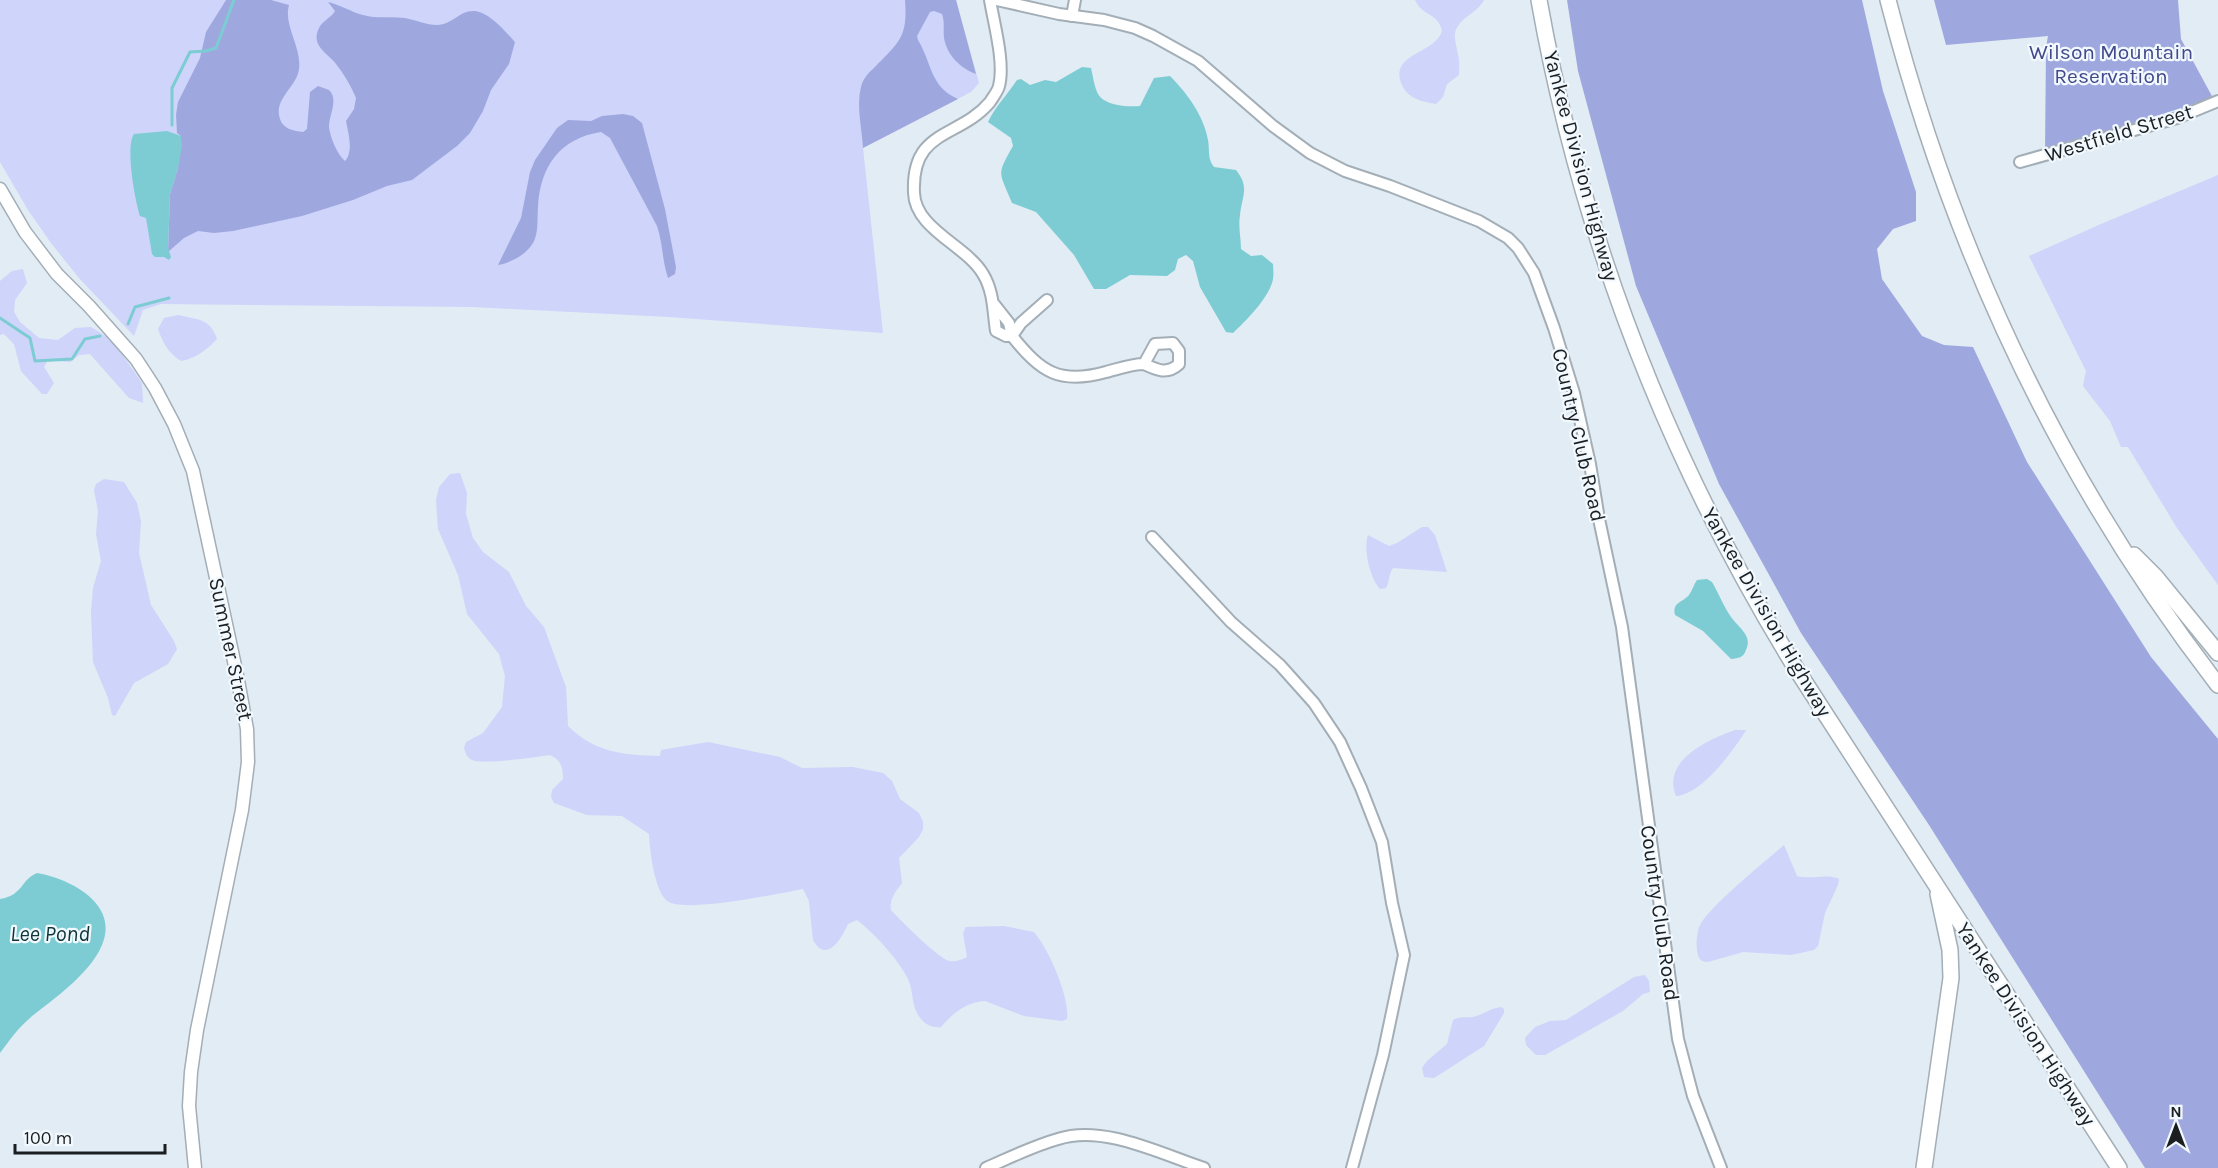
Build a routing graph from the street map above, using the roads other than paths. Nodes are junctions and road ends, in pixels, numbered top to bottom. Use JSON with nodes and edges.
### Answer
{"nodes":[{"id":1,"x":990,"y":0,"type":"edge"},
{"id":2,"x":997,"y":0,"type":"edge"},
{"id":3,"x":1075,"y":0,"type":"edge"},
{"id":4,"x":1539,"y":0,"type":"edge"},
{"id":5,"x":1888,"y":0,"type":"edge"},
{"id":6,"x":1072,"y":16,"type":"junction"},
{"id":7,"x":2218,"y":101,"type":"edge"},
{"id":8,"x":2019,"y":162,"type":"dead end"},
{"id":9,"x":0,"y":189,"type":"edge"},
{"id":10,"x":1047,"y":300,"type":"dead end"},
{"id":11,"x":1012,"y":336,"type":"junction"},
{"id":12,"x":1143,"y":364,"type":"dead end"},
{"id":13,"x":2113,"y":534,"type":"junction"},
{"id":14,"x":1152,"y":537,"type":"dead end"},
{"id":15,"x":2218,"y":653,"type":"edge"},
{"id":16,"x":2218,"y":685,"type":"edge"},
{"id":17,"x":1935,"y":882,"type":"junction"},
{"id":18,"x":195,"y":1168,"type":"edge"},
{"id":19,"x":986,"y":1168,"type":"edge"},
{"id":20,"x":1204,"y":1168,"type":"edge"},
{"id":21,"x":1352,"y":1168,"type":"edge"},
{"id":22,"x":1721,"y":1168,"type":"edge"},
{"id":23,"x":1924,"y":1168,"type":"edge"},
{"id":24,"x":2119,"y":1168,"type":"edge"}],
"edges":[{"from":1,"to":11,"type":"street"},
{"from":2,"to":6,"type":"street","name":"Country Club Road"},
{"from":3,"to":6,"type":"street"},
{"from":4,"to":17,"type":"highway","name":"Yankee Division Highway"},
{"from":5,"to":13,"type":"highway"},
{"from":6,"to":22,"type":"street","name":"Country Club Road"},
{"from":7,"to":8,"type":"street","name":"Westfield Street"},
{"from":9,"to":18,"type":"main road","name":"Summer Street"},
{"from":10,"to":11,"type":"street"},
{"from":11,"to":12,"type":"street"},
{"from":13,"to":15,"type":"highway"},
{"from":13,"to":16,"type":"highway"},
{"from":14,"to":21,"type":"street"},
{"from":17,"to":23,"type":"highway"},
{"from":17,"to":24,"type":"highway","name":"Yankee Division Highway"},
{"from":19,"to":20,"type":"street"}]}
